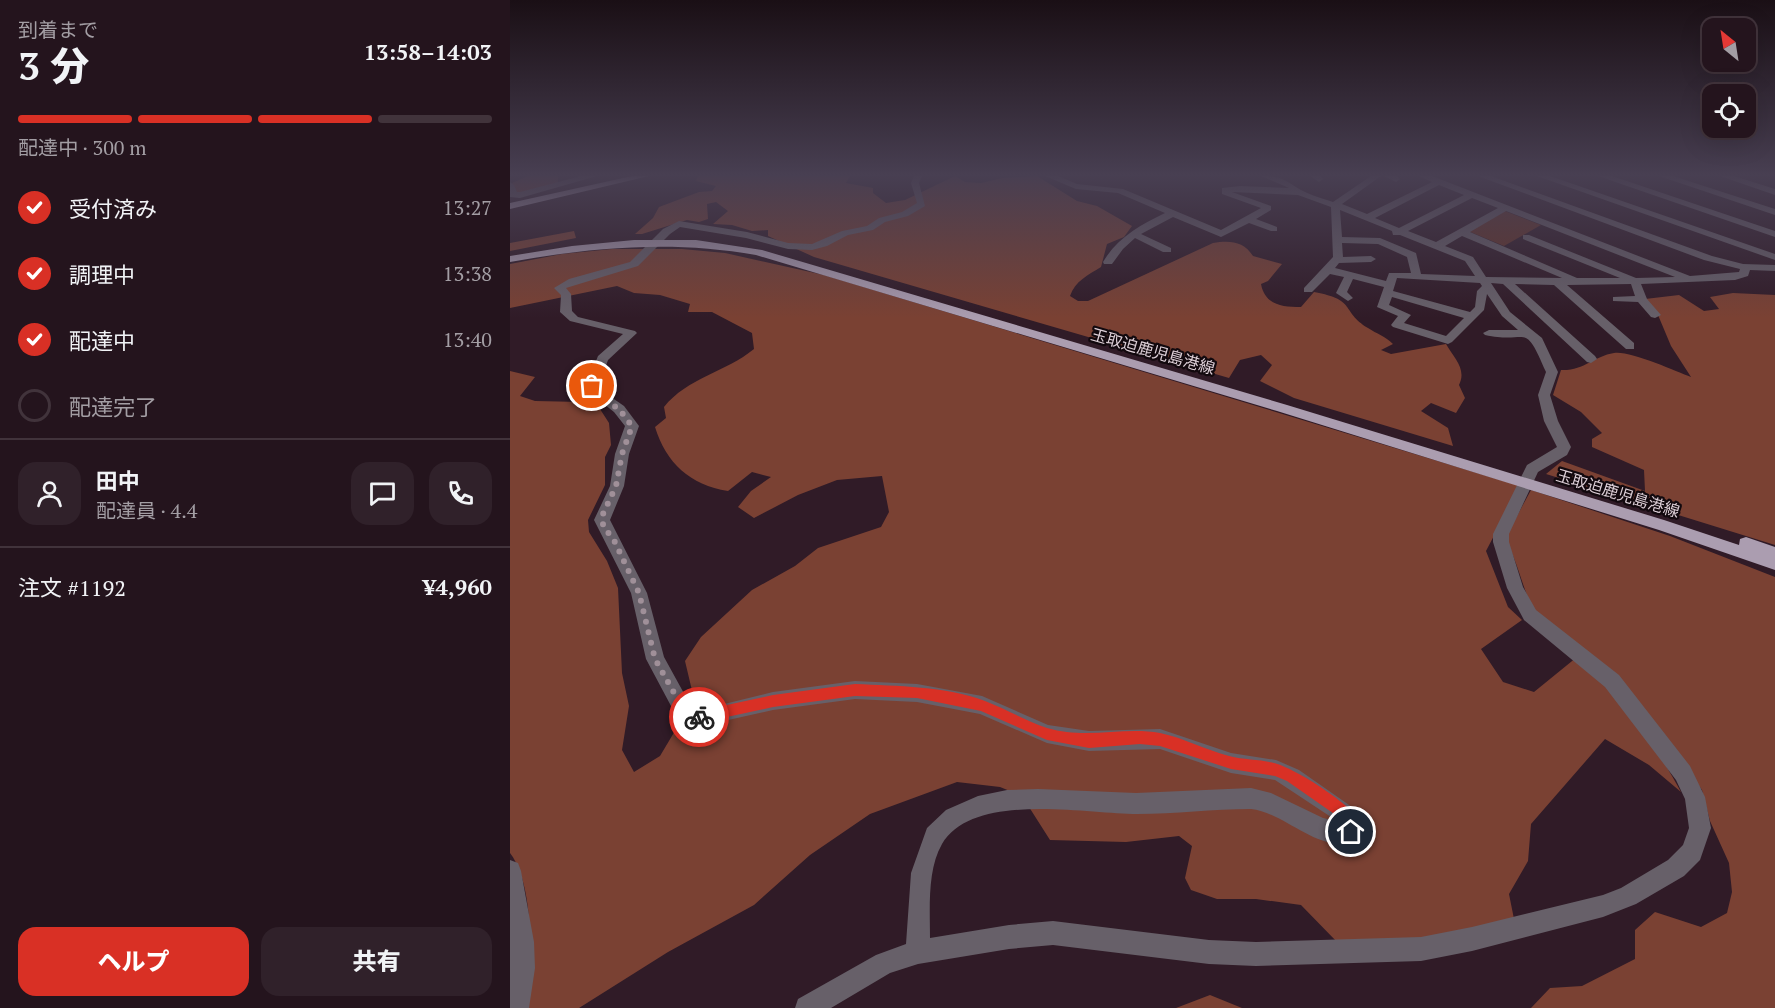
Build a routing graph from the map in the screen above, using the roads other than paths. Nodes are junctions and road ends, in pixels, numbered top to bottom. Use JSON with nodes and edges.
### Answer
{"nodes":[{"id":1,"x":878,"y":223,"type":"edge"},
{"id":2,"x":1151,"y":223,"type":"edge"},
{"id":3,"x":1196,"y":223,"type":"edge"},
{"id":4,"x":1241,"y":223,"type":"edge"},
{"id":5,"x":1259,"y":223,"type":"edge"},
{"id":6,"x":1336,"y":223,"type":"edge"},
{"id":7,"x":1380,"y":223,"type":"edge"},
{"id":8,"x":1416,"y":223,"type":"edge"},
{"id":9,"x":1478,"y":223,"type":"edge"},
{"id":10,"x":1550,"y":223,"type":"edge"},
{"id":11,"x":1573,"y":223,"type":"edge"},
{"id":12,"x":1582,"y":223,"type":"edge"},
{"id":13,"x":1675,"y":223,"type":"edge"},
{"id":14,"x":1742,"y":223,"type":"edge"},
{"id":15,"x":1274,"y":229,"type":"dead end"},
{"id":16,"x":1400,"y":231,"type":"junction"},
{"id":17,"x":1462,"y":232,"type":"junction"},
{"id":18,"x":1775,"y":234,"type":"edge"},
{"id":19,"x":1136,"y":235,"type":"junction"},
{"id":20,"x":1526,"y":237,"type":"junction"},
{"id":21,"x":1337,"y":240,"type":"junction"},
{"id":22,"x":1380,"y":241,"type":"junction"},
{"id":23,"x":1437,"y":246,"type":"junction"},
{"id":24,"x":1167,"y":250,"type":"dead end"},
{"id":25,"x":1504,"y":250,"type":"junction"},
{"id":26,"x":510,"y":257,"type":"edge"},
{"id":27,"x":1775,"y":257,"type":"edge"},
{"id":28,"x":1371,"y":259,"type":"dead end"},
{"id":29,"x":1336,"y":260,"type":"junction"},
{"id":30,"x":1108,"y":262,"type":"dead end"},
{"id":31,"x":1746,"y":267,"type":"junction"},
{"id":32,"x":1775,"y":268,"type":"edge"},
{"id":33,"x":1328,"y":270,"type":"junction"},
{"id":34,"x":1350,"y":275,"type":"junction"},
{"id":35,"x":1417,"y":277,"type":"junction"},
{"id":36,"x":1691,"y":279,"type":"junction"},
{"id":37,"x":1507,"y":282,"type":"junction"},
{"id":38,"x":1557,"y":282,"type":"junction"},
{"id":39,"x":1581,"y":282,"type":"junction"},
{"id":40,"x":1637,"y":282,"type":"junction"},
{"id":41,"x":1486,"y":284,"type":"junction"},
{"id":42,"x":1390,"y":289,"type":"junction"},
{"id":43,"x":1308,"y":290,"type":"dead end"},
{"id":44,"x":1348,"y":298,"type":"dead end"},
{"id":45,"x":1617,"y":298,"type":"dead end"},
{"id":46,"x":1641,"y":299,"type":"junction"},
{"id":47,"x":1655,"y":315,"type":"dead end"},
{"id":48,"x":1471,"y":316,"type":"junction"},
{"id":49,"x":1489,"y":333,"type":"dead end"},
{"id":50,"x":1531,"y":333,"type":"junction"},
{"id":51,"x":1630,"y":346,"type":"dead end"},
{"id":52,"x":1591,"y":359,"type":"dead end"},
{"id":53,"x":1555,"y":487,"type":"junction"},
{"id":54,"x":1775,"y":553,"type":"edge"},
{"id":55,"x":1775,"y":564,"type":"edge"},
{"id":56,"x":510,"y":871,"type":"edge"},
{"id":57,"x":918,"y":952,"type":"junction"},
{"id":58,"x":517,"y":1008,"type":"edge"},
{"id":59,"x":807,"y":1008,"type":"edge"}],
"edges":[{"from":1,"to":57,"type":"street"},
{"from":2,"to":19,"type":"street"},
{"from":3,"to":4,"type":"street"},
{"from":5,"to":15,"type":"street"},
{"from":6,"to":21,"type":"street"},
{"from":7,"to":16,"type":"street"},
{"from":8,"to":16,"type":"street"},
{"from":9,"to":17,"type":"street"},
{"from":10,"to":20,"type":"street"},
{"from":11,"to":36,"type":"street"},
{"from":12,"to":31,"type":"street"},
{"from":13,"to":27,"type":"street"},
{"from":14,"to":18,"type":"street"},
{"from":16,"to":22,"type":"street"},
{"from":16,"to":23,"type":"street"},
{"from":17,"to":23,"type":"street"},
{"from":17,"to":25,"type":"street"},
{"from":19,"to":24,"type":"street"},
{"from":19,"to":30,"type":"street"},
{"from":20,"to":25,"type":"street"},
{"from":20,"to":40,"type":"street"},
{"from":21,"to":22,"type":"street"},
{"from":21,"to":29,"type":"street"},
{"from":22,"to":35,"type":"street"},
{"from":23,"to":41,"type":"street"},
{"from":25,"to":39,"type":"street"},
{"from":26,"to":53,"type":"main road","name":"玉取迫鹿児島港線"},
{"from":28,"to":29,"type":"street"},
{"from":29,"to":33,"type":"street"},
{"from":31,"to":32,"type":"street"},
{"from":31,"to":36,"type":"street"},
{"from":33,"to":34,"type":"street"},
{"from":33,"to":43,"type":"street"},
{"from":34,"to":42,"type":"street"},
{"from":34,"to":44,"type":"street"},
{"from":35,"to":41,"type":"street"},
{"from":35,"to":42,"type":"street"},
{"from":36,"to":40,"type":"street"},
{"from":37,"to":38,"type":"street"},
{"from":37,"to":41,"type":"street"},
{"from":37,"to":52,"type":"street"},
{"from":38,"to":39,"type":"street"},
{"from":38,"to":51,"type":"street"},
{"from":39,"to":40,"type":"street"},
{"from":40,"to":46,"type":"street"},
{"from":41,"to":48,"type":"street"},
{"from":41,"to":50,"type":"street"},
{"from":42,"to":48,"type":"street"},
{"from":42,"to":48,"type":"street"},
{"from":45,"to":46,"type":"street"},
{"from":46,"to":47,"type":"street"},
{"from":49,"to":50,"type":"street"},
{"from":50,"to":57,"type":"street"},
{"from":53,"to":54,"type":"main road","name":"玉取迫鹿児島港線"},
{"from":53,"to":55,"type":"main road","name":"玉取迫鹿児島港線"},
{"from":56,"to":58,"type":"street"},
{"from":57,"to":59,"type":"street"}]}
